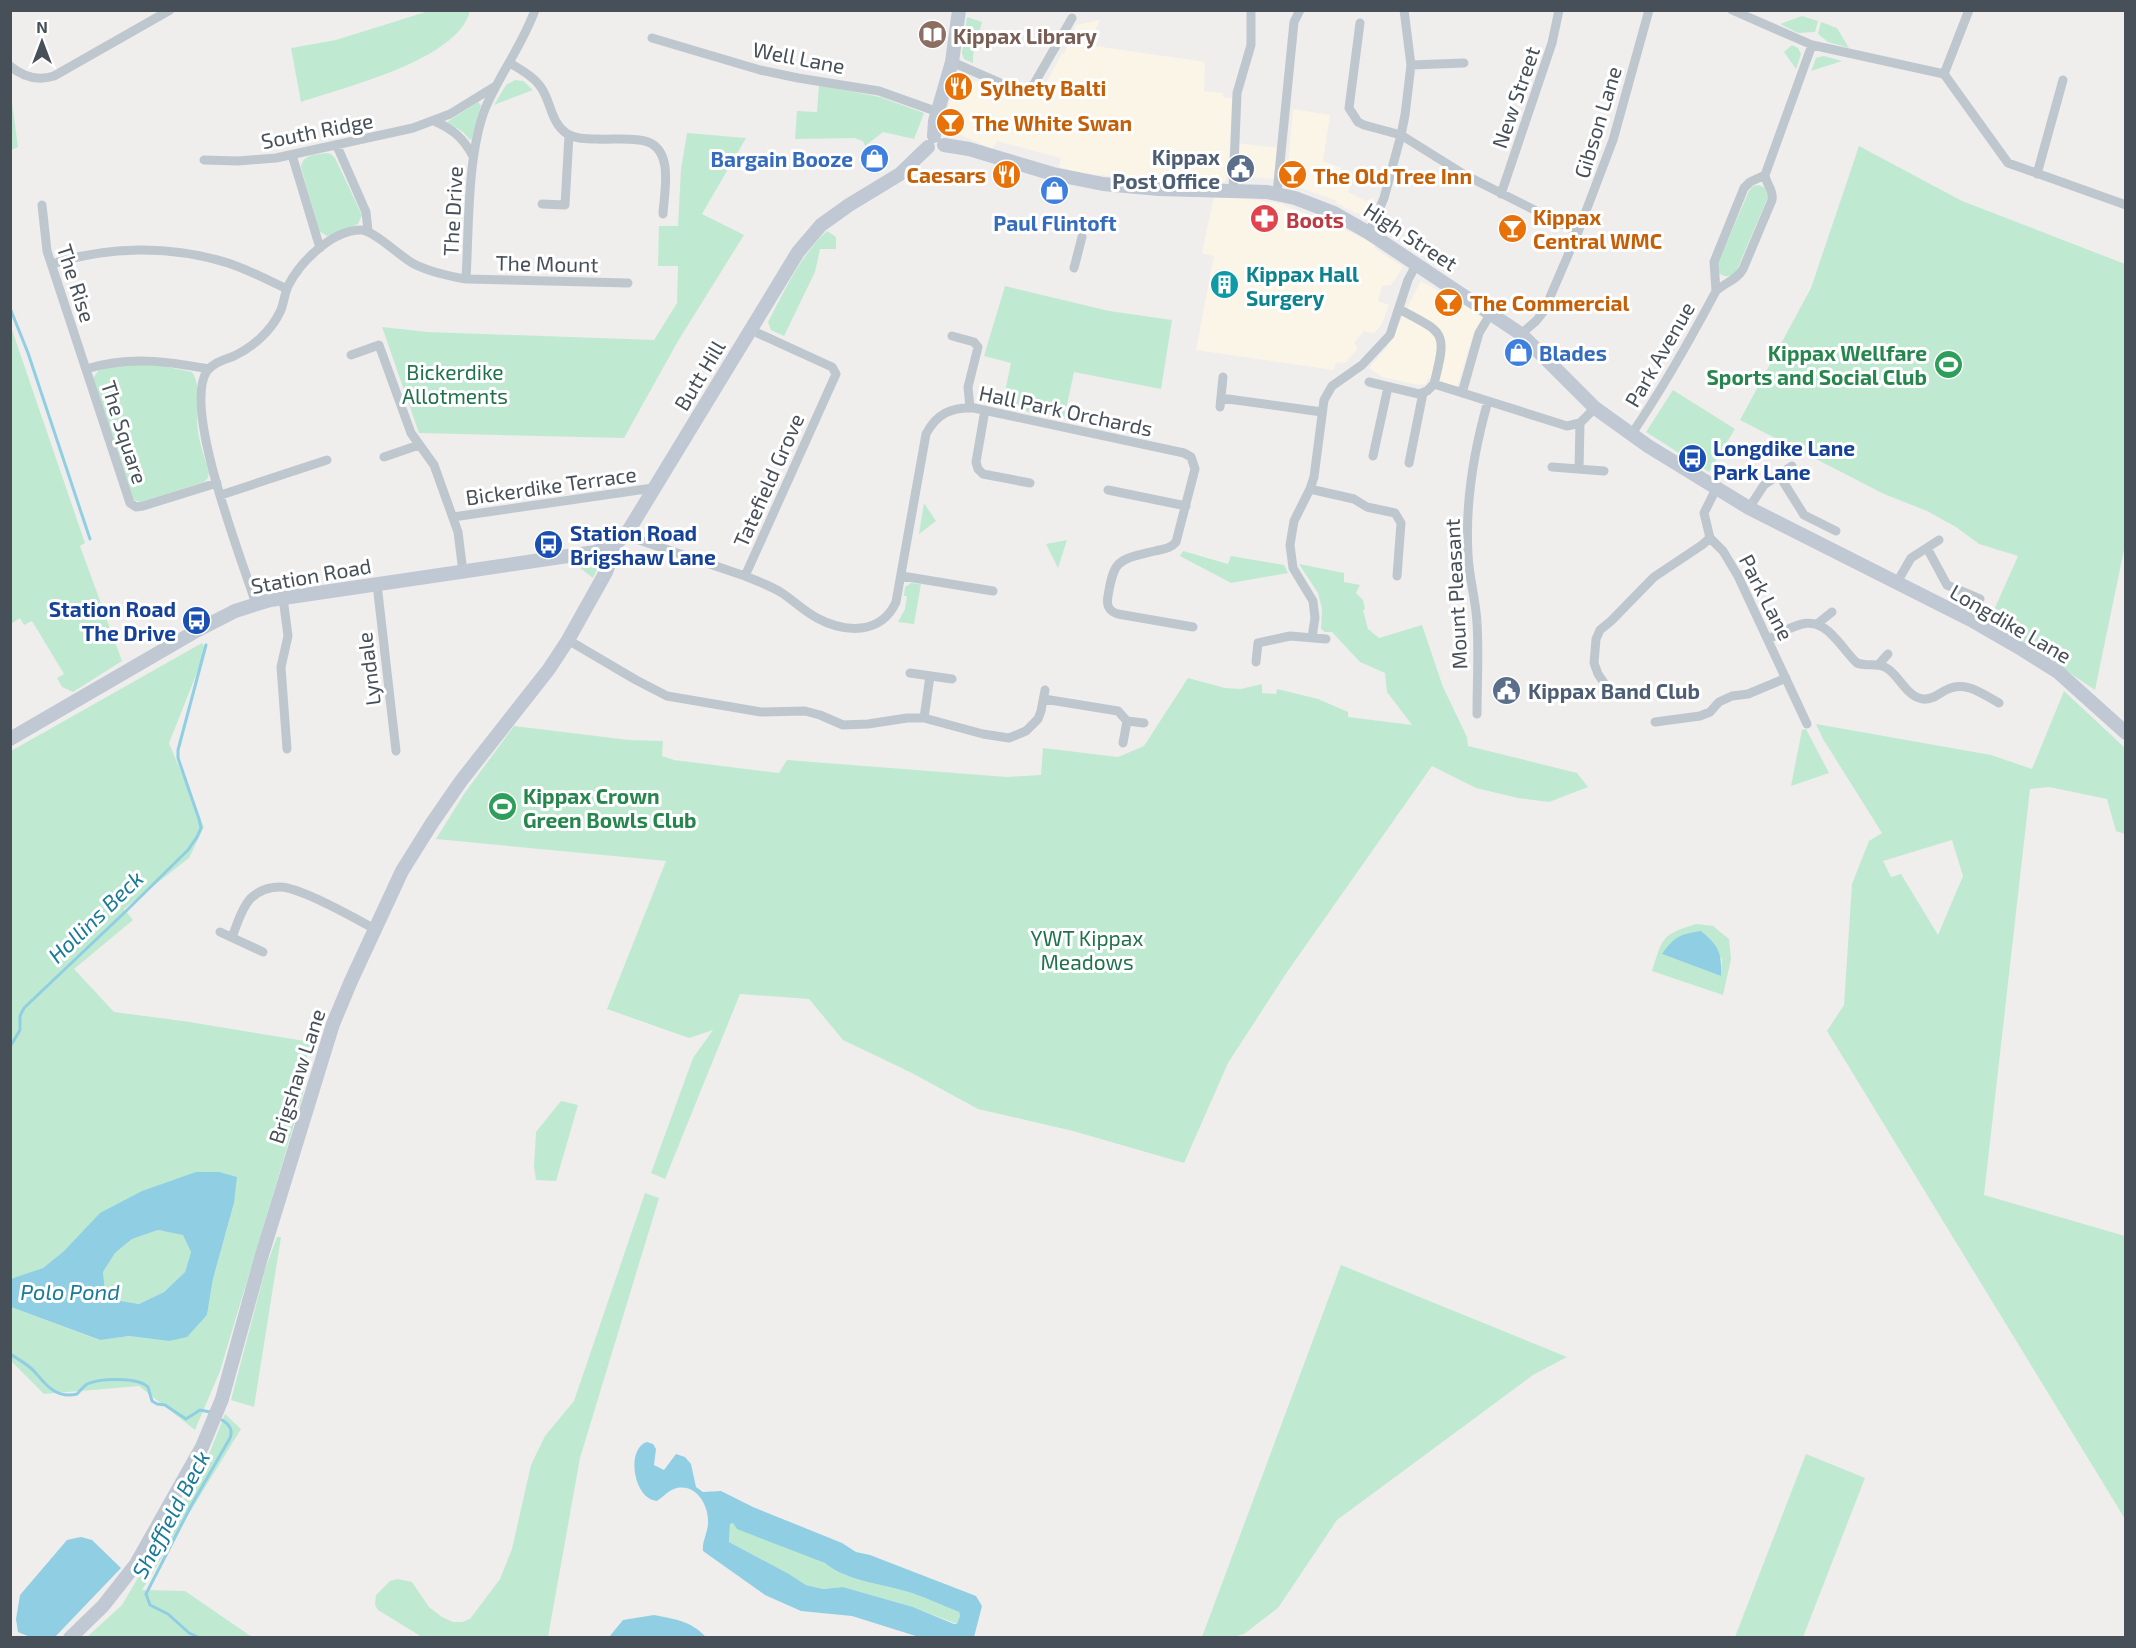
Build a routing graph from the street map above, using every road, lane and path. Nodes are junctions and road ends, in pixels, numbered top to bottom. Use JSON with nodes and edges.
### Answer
{"nodes":[{"id":1,"x":170,"y":10,"type":"edge"},
{"id":2,"x":535,"y":10,"type":"edge"},
{"id":3,"x":959,"y":10,"type":"edge"},
{"id":4,"x":1251,"y":10,"type":"edge"},
{"id":5,"x":1300,"y":10,"type":"edge"},
{"id":6,"x":1404,"y":10,"type":"edge"},
{"id":7,"x":1559,"y":10,"type":"edge"},
{"id":8,"x":1649,"y":10,"type":"edge"},
{"id":9,"x":1732,"y":10,"type":"edge"},
{"id":10,"x":1969,"y":10,"type":"edge"},
{"id":11,"x":1072,"y":18,"type":"dead end"},
{"id":12,"x":1360,"y":23,"type":"dead end"},
{"id":13,"x":652,"y":38,"type":"dead end"},
{"id":14,"x":1812,"y":45,"type":"junction"},
{"id":15,"x":952,"y":62,"type":"junction"},
{"id":16,"x":510,"y":63,"type":"junction"},
{"id":17,"x":1464,"y":63,"type":"dead end"},
{"id":18,"x":1411,"y":65,"type":"junction"},
{"id":19,"x":10,"y":66,"type":"edge"},
{"id":20,"x":1944,"y":74,"type":"junction"},
{"id":21,"x":2063,"y":80,"type":"dead end"},
{"id":22,"x":495,"y":87,"type":"junction"},
{"id":23,"x":938,"y":112,"type":"junction"},
{"id":24,"x":434,"y":121,"type":"junction"},
{"id":25,"x":569,"y":135,"type":"junction"},
{"id":26,"x":1401,"y":135,"type":"junction"},
{"id":27,"x":936,"y":143,"type":"junction"},
{"id":28,"x":337,"y":146,"type":"junction"},
{"id":29,"x":292,"y":155,"type":"junction"},
{"id":30,"x":473,"y":156,"type":"junction"},
{"id":31,"x":204,"y":160,"type":"dead end"},
{"id":32,"x":1765,"y":174,"type":"junction"},
{"id":33,"x":2037,"y":174,"type":"junction"},
{"id":34,"x":1233,"y":190,"type":"junction"},
{"id":35,"x":1277,"y":194,"type":"junction"},
{"id":36,"x":1501,"y":194,"type":"junction"},
{"id":37,"x":542,"y":204,"type":"dead end"},
{"id":38,"x":42,"y":205,"type":"dead end"},
{"id":39,"x":2126,"y":205,"type":"edge"},
{"id":40,"x":663,"y":214,"type":"dead end"},
{"id":41,"x":368,"y":231,"type":"junction"},
{"id":42,"x":1578,"y":232,"type":"junction"},
{"id":43,"x":1369,"y":233,"type":"junction"},
{"id":44,"x":1082,"y":237,"type":"dead end"},
{"id":45,"x":320,"y":248,"type":"junction"},
{"id":46,"x":52,"y":264,"type":"junction"},
{"id":47,"x":1416,"y":265,"type":"junction"},
{"id":48,"x":1074,"y":268,"type":"dead end"},
{"id":49,"x":466,"y":279,"type":"junction"},
{"id":50,"x":628,"y":283,"type":"dead end"},
{"id":51,"x":287,"y":289,"type":"junction"},
{"id":52,"x":1716,"y":291,"type":"junction"},
{"id":53,"x":1399,"y":309,"type":"junction"},
{"id":54,"x":1491,"y":313,"type":"junction"},
{"id":55,"x":751,"y":330,"type":"junction"},
{"id":56,"x":1521,"y":334,"type":"junction"},
{"id":57,"x":952,"y":336,"type":"dead end"},
{"id":58,"x":351,"y":355,"type":"dead end"},
{"id":59,"x":86,"y":369,"type":"junction"},
{"id":60,"x":209,"y":369,"type":"junction"},
{"id":61,"x":1223,"y":376,"type":"dead end"},
{"id":62,"x":1369,"y":381,"type":"dead end"},
{"id":63,"x":1434,"y":384,"type":"junction"},
{"id":64,"x":1388,"y":387,"type":"junction"},
{"id":65,"x":1423,"y":393,"type":"junction"},
{"id":66,"x":1462,"y":393,"type":"junction"},
{"id":67,"x":1488,"y":401,"type":"junction"},
{"id":68,"x":970,"y":408,"type":"junction"},
{"id":69,"x":1595,"y":408,"type":"junction"},
{"id":70,"x":985,"y":410,"type":"junction"},
{"id":71,"x":1322,"y":412,"type":"junction"},
{"id":72,"x":1580,"y":423,"type":"junction"},
{"id":73,"x":1631,"y":435,"type":"junction"},
{"id":74,"x":419,"y":446,"type":"junction"},
{"id":75,"x":1373,"y":456,"type":"dead end"},
{"id":76,"x":384,"y":458,"type":"dead end"},
{"id":77,"x":327,"y":460,"type":"dead end"},
{"id":78,"x":1409,"y":463,"type":"dead end"},
{"id":79,"x":1792,"y":466,"type":"dead end"},
{"id":80,"x":1552,"y":467,"type":"dead end"},
{"id":81,"x":1579,"y":469,"type":"junction"},
{"id":82,"x":1604,"y":471,"type":"dead end"},
{"id":83,"x":1779,"y":475,"type":"junction"},
{"id":84,"x":217,"y":483,"type":"junction"},
{"id":85,"x":1030,"y":483,"type":"dead end"},
{"id":86,"x":653,"y":488,"type":"junction"},
{"id":87,"x":1310,"y":489,"type":"junction"},
{"id":88,"x":1716,"y":489,"type":"junction"},
{"id":89,"x":1108,"y":490,"type":"dead end"},
{"id":90,"x":221,"y":495,"type":"junction"},
{"id":91,"x":1186,"y":506,"type":"junction"},
{"id":92,"x":1749,"y":508,"type":"junction"},
{"id":93,"x":453,"y":517,"type":"junction"},
{"id":94,"x":1836,"y":531,"type":"dead end"},
{"id":95,"x":627,"y":533,"type":"junction"},
{"id":96,"x":1710,"y":538,"type":"junction"},
{"id":97,"x":1940,"y":540,"type":"dead end"},
{"id":98,"x":611,"y":547,"type":"junction"},
{"id":99,"x":1927,"y":548,"type":"junction"},
{"id":100,"x":463,"y":572,"type":"junction"},
{"id":101,"x":745,"y":576,"type":"junction"},
{"id":102,"x":902,"y":576,"type":"junction"},
{"id":103,"x":1397,"y":576,"type":"dead end"},
{"id":104,"x":377,"y":584,"type":"junction"},
{"id":105,"x":1896,"y":584,"type":"junction"},
{"id":106,"x":993,"y":591,"type":"dead end"},
{"id":107,"x":284,"y":598,"type":"junction"},
{"id":108,"x":1980,"y":599,"type":"dead end"},
{"id":109,"x":256,"y":604,"type":"junction"},
{"id":110,"x":1832,"y":612,"type":"dead end"},
{"id":111,"x":1817,"y":624,"type":"junction"},
{"id":112,"x":1193,"y":627,"type":"dead end"},
{"id":113,"x":1312,"y":637,"type":"junction"},
{"id":114,"x":1326,"y":639,"type":"dead end"},
{"id":115,"x":1768,"y":639,"type":"junction"},
{"id":116,"x":568,"y":640,"type":"junction"},
{"id":117,"x":1888,"y":654,"type":"dead end"},
{"id":118,"x":1256,"y":662,"type":"dead end"},
{"id":119,"x":1878,"y":665,"type":"junction"},
{"id":120,"x":910,"y":673,"type":"dead end"},
{"id":121,"x":930,"y":676,"type":"junction"},
{"id":122,"x":1786,"y":678,"type":"junction"},
{"id":123,"x":952,"y":679,"type":"dead end"},
{"id":124,"x":1608,"y":690,"type":"dead end"},
{"id":125,"x":1999,"y":703,"type":"dead end"},
{"id":126,"x":1478,"y":714,"type":"dead end"},
{"id":127,"x":924,"y":718,"type":"junction"},
{"id":128,"x":1127,"y":721,"type":"junction"},
{"id":129,"x":1655,"y":722,"type":"dead end"},
{"id":130,"x":1144,"y":723,"type":"dead end"},
{"id":131,"x":1807,"y":724,"type":"dead end"},
{"id":132,"x":2126,"y":732,"type":"edge"},
{"id":133,"x":10,"y":739,"type":"edge"},
{"id":134,"x":1123,"y":743,"type":"dead end"},
{"id":135,"x":287,"y":749,"type":"dead end"},
{"id":136,"x":396,"y":751,"type":"dead end"},
{"id":137,"x":375,"y":929,"type":"junction"},
{"id":138,"x":220,"y":932,"type":"dead end"},
{"id":139,"x":232,"y":937,"type":"junction"},
{"id":140,"x":263,"y":952,"type":"dead end"},
{"id":141,"x":70,"y":1638,"type":"edge"}],
"edges":[{"from":1,"to":19,"type":"street"},
{"from":2,"to":16,"type":"street","name":"The Drive"},
{"from":3,"to":15,"type":"street"},
{"from":4,"to":34,"type":"street"},
{"from":5,"to":35,"type":"street"},
{"from":6,"to":18,"type":"street"},
{"from":7,"to":36,"type":"street","name":"New Street"},
{"from":8,"to":42,"type":"street","name":"Gibson Lane"},
{"from":9,"to":14,"type":"street"},
{"from":10,"to":20,"type":"street"},
{"from":11,"to":15,"type":"street"},
{"from":12,"to":26,"type":"street"},
{"from":13,"to":23,"type":"street","name":"Well Lane"},
{"from":14,"to":20,"type":"street"},
{"from":14,"to":32,"type":"street"},
{"from":15,"to":23,"type":"street"},
{"from":16,"to":22,"type":"street","name":"The Drive"},
{"from":16,"to":25,"type":"street"},
{"from":17,"to":18,"type":"street"},
{"from":18,"to":26,"type":"street"},
{"from":20,"to":33,"type":"street"},
{"from":21,"to":33,"type":"street"},
{"from":22,"to":24,"type":"street","name":"South Ridge"},
{"from":22,"to":30,"type":"street","name":"The Drive"},
{"from":23,"to":27,"type":"street"},
{"from":24,"to":28,"type":"street","name":"South Ridge"},
{"from":24,"to":30,"type":"street"},
{"from":25,"to":37,"type":"street"},
{"from":25,"to":40,"type":"street"},
{"from":26,"to":36,"type":"street"},
{"from":26,"to":43,"type":"street"},
{"from":27,"to":34,"type":"street","name":"High Street"},
{"from":27,"to":55,"type":"street","name":"Butt Hill"},
{"from":28,"to":29,"type":"street","name":"South Ridge"},
{"from":28,"to":41,"type":"street"},
{"from":29,"to":31,"type":"street","name":"South Ridge"},
{"from":29,"to":45,"type":"street"},
{"from":30,"to":49,"type":"street","name":"The Drive"},
{"from":32,"to":52,"type":"street","name":"Park Avenue"},
{"from":32,"to":52,"type":"street","name":"Park Avenue"},
{"from":33,"to":39,"type":"street"},
{"from":34,"to":35,"type":"street","name":"High Street"},
{"from":35,"to":43,"type":"street","name":"High Street"},
{"from":36,"to":42,"type":"street"},
{"from":38,"to":46,"type":"street","name":"The Rise"},
{"from":41,"to":45,"type":"street"},
{"from":41,"to":49,"type":"street","name":"The Drive"},
{"from":42,"to":56,"type":"street","name":"Gibson Lane"},
{"from":43,"to":47,"type":"street","name":"High Street"},
{"from":44,"to":48,"type":"street"},
{"from":45,"to":51,"type":"street"},
{"from":46,"to":51,"type":"street"},
{"from":46,"to":59,"type":"street","name":"The Rise"},
{"from":47,"to":53,"type":"street"},
{"from":47,"to":54,"type":"street","name":"High Street"},
{"from":49,"to":50,"type":"street","name":"The Mount"},
{"from":51,"to":60,"type":"street"},
{"from":52,"to":73,"type":"street","name":"Park Avenue"},
{"from":53,"to":63,"type":"street"},
{"from":53,"to":71,"type":"street"},
{"from":54,"to":56,"type":"street","name":"High Street"},
{"from":54,"to":66,"type":"street"},
{"from":55,"to":86,"type":"street","name":"Butt Hill"},
{"from":55,"to":101,"type":"street","name":"Tatefield Grove"},
{"from":56,"to":69,"type":"street","name":"High Street"},
{"from":57,"to":68,"type":"street"},
{"from":58,"to":74,"type":"street"},
{"from":59,"to":60,"type":"street","name":"The Square"},
{"from":59,"to":84,"type":"street","name":"The Square"},
{"from":60,"to":84,"type":"street"},
{"from":61,"to":71,"type":"street"},
{"from":62,"to":64,"type":"street"},
{"from":63,"to":65,"type":"street"},
{"from":63,"to":66,"type":"street"},
{"from":64,"to":65,"type":"street"},
{"from":64,"to":75,"type":"street"},
{"from":65,"to":78,"type":"street"},
{"from":66,"to":67,"type":"street"},
{"from":67,"to":72,"type":"street"},
{"from":67,"to":126,"type":"street","name":"Mount Pleasant"},
{"from":68,"to":70,"type":"street","name":"Hall Park Orchards"},
{"from":68,"to":102,"type":"street","name":"Hall Park Orchards"},
{"from":69,"to":72,"type":"street"},
{"from":69,"to":73,"type":"street","name":"High Street"},
{"from":70,"to":85,"type":"street"},
{"from":70,"to":91,"type":"street","name":"Hall Park Orchards"},
{"from":71,"to":87,"type":"street"},
{"from":72,"to":81,"type":"street"},
{"from":73,"to":88,"type":"street","name":"Longdike Lane"},
{"from":74,"to":76,"type":"street"},
{"from":74,"to":93,"type":"street"},
{"from":77,"to":90,"type":"street"},
{"from":79,"to":83,"type":"street"},
{"from":80,"to":81,"type":"street"},
{"from":81,"to":82,"type":"street"},
{"from":83,"to":92,"type":"street"},
{"from":83,"to":94,"type":"street"},
{"from":84,"to":90,"type":"street"},
{"from":86,"to":93,"type":"street","name":"Bickerdike Terrace"},
{"from":86,"to":95,"type":"street","name":"Butt Hill"},
{"from":87,"to":103,"type":"street"},
{"from":87,"to":113,"type":"street"},
{"from":88,"to":92,"type":"street","name":"Longdike Lane"},
{"from":88,"to":96,"type":"street"},
{"from":89,"to":91,"type":"street"},
{"from":90,"to":109,"type":"street"},
{"from":91,"to":112,"type":"street"},
{"from":92,"to":105,"type":"street","name":"Longdike Lane"},
{"from":93,"to":100,"type":"street"},
{"from":95,"to":98,"type":"street","name":"Butt Hill"},
{"from":95,"to":101,"type":"street","name":"Tatefield Grove"},
{"from":96,"to":115,"type":"street","name":"Park Lane"},
{"from":96,"to":124,"type":"street"},
{"from":97,"to":99,"type":"street"},
{"from":98,"to":100,"type":"street","name":"Station Road"},
{"from":98,"to":116,"type":"street","name":"Brigshaw Lane"},
{"from":99,"to":105,"type":"street"},
{"from":99,"to":108,"type":"street","name":"Longdike Lane"},
{"from":100,"to":104,"type":"street","name":"Station Road"},
{"from":101,"to":102,"type":"street","name":"Hall Park Orchards"},
{"from":102,"to":106,"type":"street"},
{"from":104,"to":107,"type":"street","name":"Station Road"},
{"from":104,"to":136,"type":"street","name":"Lyndale"},
{"from":105,"to":132,"type":"street","name":"Longdike Lane"},
{"from":107,"to":109,"type":"street","name":"Station Road"},
{"from":107,"to":135,"type":"street"},
{"from":109,"to":133,"type":"street","name":"Station Road"},
{"from":110,"to":111,"type":"street"},
{"from":111,"to":115,"type":"street"},
{"from":111,"to":119,"type":"street"},
{"from":113,"to":114,"type":"street"},
{"from":113,"to":118,"type":"street"},
{"from":115,"to":122,"type":"street","name":"Park Lane"},
{"from":116,"to":127,"type":"street"},
{"from":116,"to":137,"type":"street","name":"Brigshaw Lane"},
{"from":117,"to":119,"type":"street"},
{"from":119,"to":125,"type":"street"},
{"from":120,"to":121,"type":"street"},
{"from":121,"to":123,"type":"street"},
{"from":121,"to":127,"type":"street"},
{"from":122,"to":129,"type":"street"},
{"from":122,"to":131,"type":"street","name":"Park Lane"},
{"from":127,"to":128,"type":"street"},
{"from":128,"to":130,"type":"street"},
{"from":128,"to":134,"type":"street"},
{"from":137,"to":139,"type":"street"},
{"from":137,"to":141,"type":"street","name":"Brigshaw Lane"},
{"from":138,"to":139,"type":"street"},
{"from":139,"to":140,"type":"street"}]}
